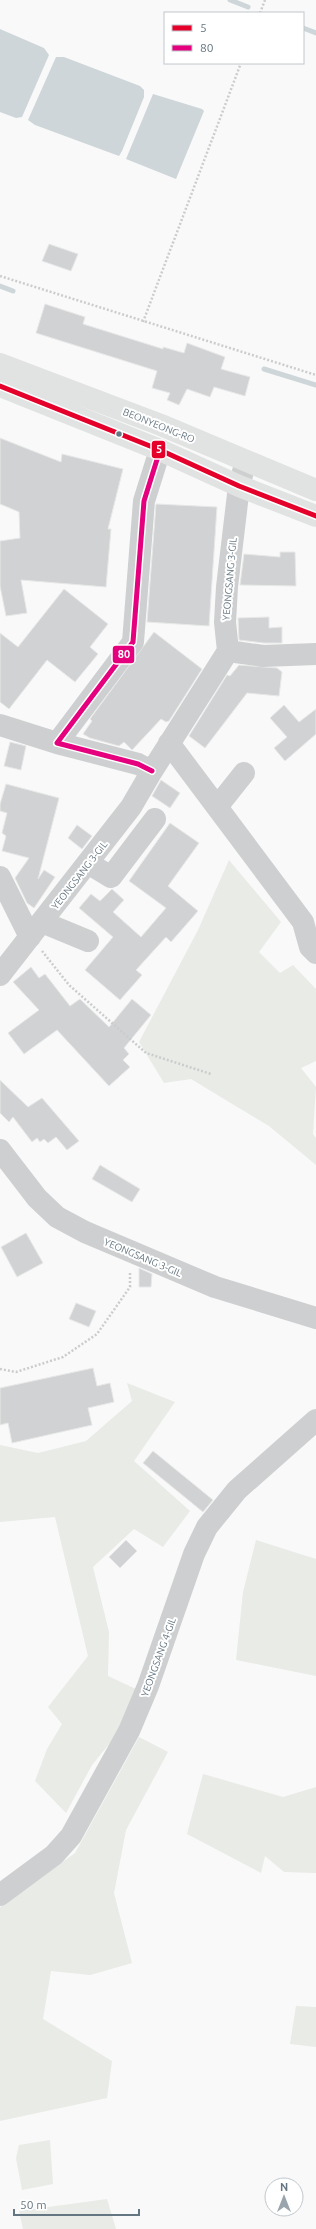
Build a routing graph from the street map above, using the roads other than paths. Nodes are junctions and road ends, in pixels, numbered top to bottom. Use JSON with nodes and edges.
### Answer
{"nodes":[{"id":1,"x":0,"y":364,"type":"edge"},
{"id":2,"x":0,"y":386,"type":"edge"},
{"id":3,"x":160,"y":450,"type":"junction"},
{"id":4,"x":246,"y":461,"type":"junction"},
{"id":5,"x":239,"y":486,"type":"junction"},
{"id":6,"x":316,"y":490,"type":"edge"},
{"id":7,"x":316,"y":516,"type":"edge"},
{"id":8,"x":228,"y":650,"type":"junction"},
{"id":9,"x":316,"y":654,"type":"edge"},
{"id":10,"x":0,"y":725,"type":"edge"},
{"id":11,"x":57,"y":743,"type":"junction"},
{"id":12,"x":169,"y":744,"type":"junction"},
{"id":13,"x":152,"y":771,"type":"junction"},
{"id":14,"x":244,"y":772,"type":"dead end"},
{"id":15,"x":217,"y":807,"type":"junction"},
{"id":16,"x":155,"y":819,"type":"dead end"},
{"id":17,"x":88,"y":863,"type":"junction"},
{"id":18,"x":0,"y":877,"type":"edge"},
{"id":19,"x":36,"y":929,"type":"junction"},
{"id":20,"x":88,"y":941,"type":"dead end"},
{"id":21,"x":316,"y":953,"type":"edge"},
{"id":22,"x":0,"y":975,"type":"edge"},
{"id":23,"x":0,"y":1150,"type":"edge"},
{"id":24,"x":316,"y":1318,"type":"edge"},
{"id":25,"x":316,"y":1420,"type":"edge"},
{"id":26,"x":0,"y":1895,"type":"edge"}],
"edges":[{"from":1,"to":4,"type":"main road","name":"BEONYEONG-RO"},
{"from":2,"to":3,"type":"main road"},
{"from":3,"to":5,"type":"main road"},
{"from":3,"to":11,"type":"street"},
{"from":4,"to":5,"type":"street","name":"YEONGSANG 3-GIL"},
{"from":4,"to":6,"type":"main road","name":"BEONYEONG-RO"},
{"from":5,"to":7,"type":"main road"},
{"from":5,"to":8,"type":"street","name":"YEONGSANG 3-GIL"},
{"from":8,"to":9,"type":"street"},
{"from":8,"to":12,"type":"street","name":"YEONGSANG 3-GIL"},
{"from":10,"to":11,"type":"street"},
{"from":11,"to":13,"type":"street"},
{"from":12,"to":13,"type":"street","name":"YEONGSANG 3-GIL"},
{"from":12,"to":15,"type":"street"},
{"from":13,"to":17,"type":"street","name":"YEONGSANG 3-GIL"},
{"from":14,"to":15,"type":"street"},
{"from":15,"to":21,"type":"street"},
{"from":16,"to":17,"type":"street"},
{"from":17,"to":19,"type":"street","name":"YEONGSANG 3-GIL"},
{"from":18,"to":19,"type":"street"},
{"from":19,"to":20,"type":"street"},
{"from":19,"to":22,"type":"street","name":"YEONGSANG 3-GIL"},
{"from":23,"to":24,"type":"street","name":"YEONGSANG 3-GIL"},
{"from":25,"to":26,"type":"street","name":"YEONGSANG 4-GIL"}]}
